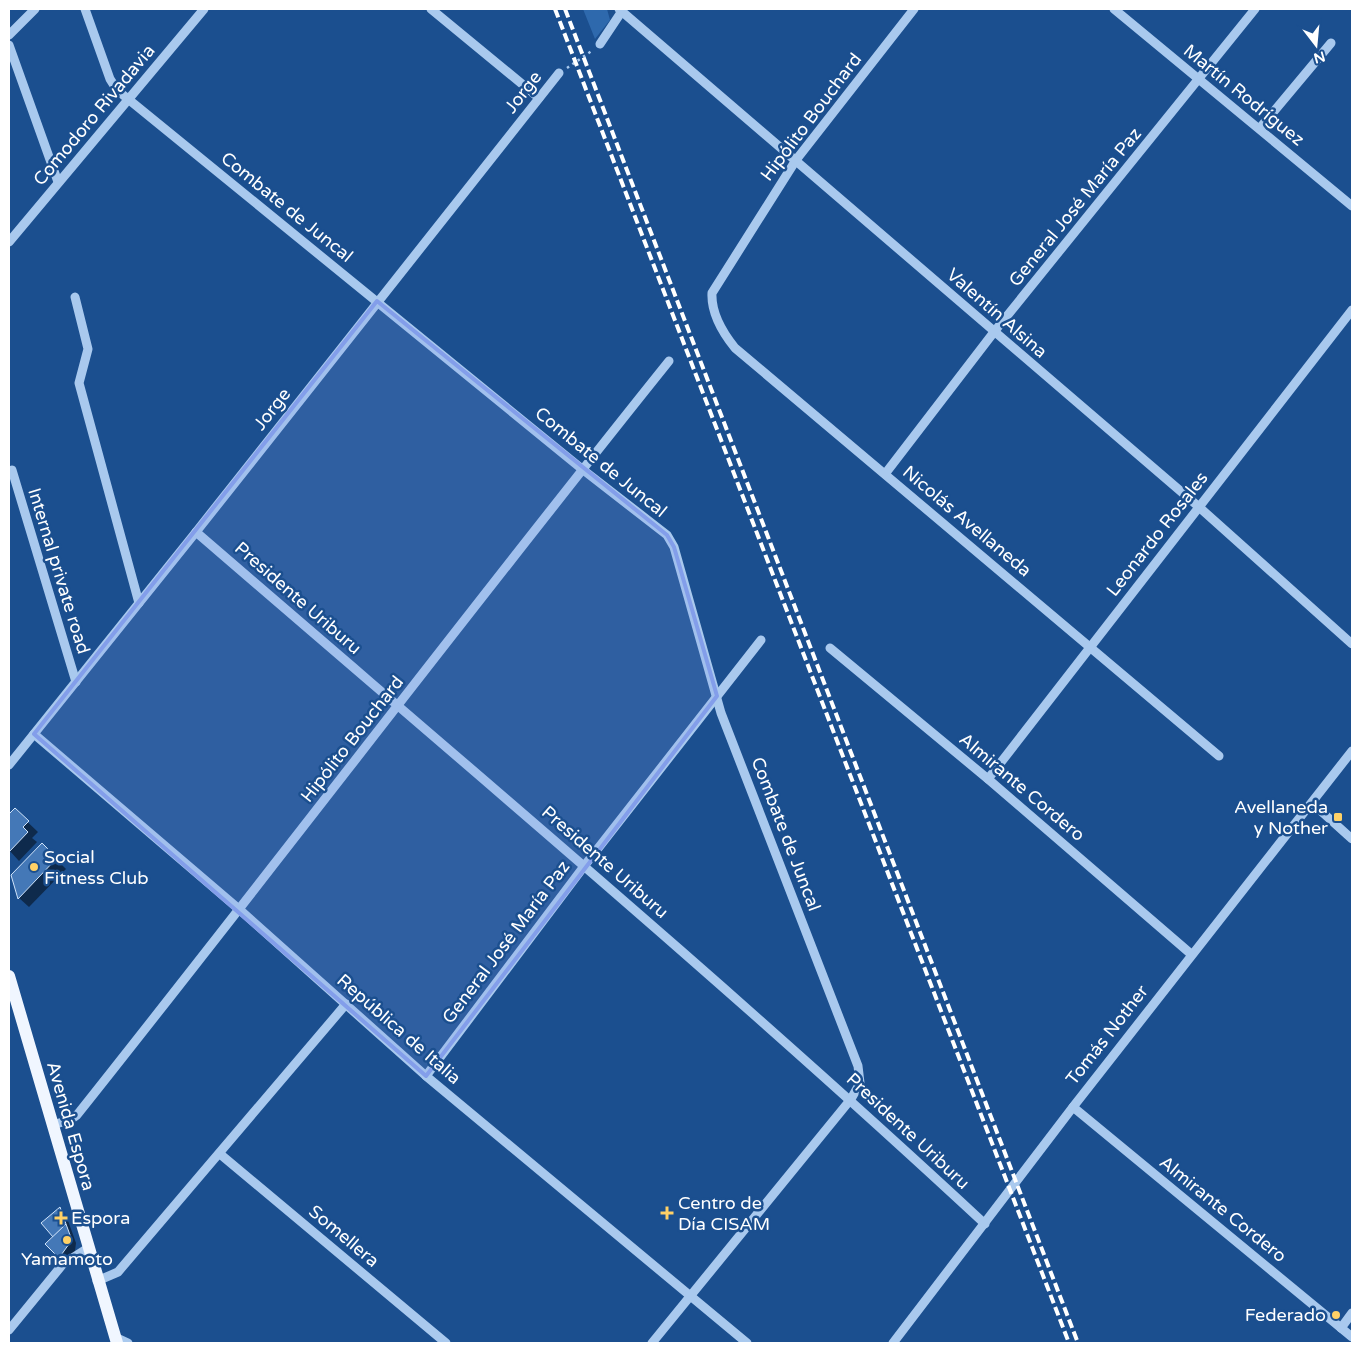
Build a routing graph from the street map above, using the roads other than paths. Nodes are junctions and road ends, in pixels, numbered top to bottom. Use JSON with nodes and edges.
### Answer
{"nodes":[{"id":1,"x":34,"y":9,"type":"edge"},
{"id":2,"x":85,"y":9,"type":"edge"},
{"id":3,"x":204,"y":9,"type":"edge"},
{"id":4,"x":431,"y":9,"type":"edge"},
{"id":5,"x":914,"y":9,"type":"edge"},
{"id":6,"x":1114,"y":9,"type":"edge"},
{"id":7,"x":1255,"y":9,"type":"edge"},
{"id":8,"x":620,"y":10,"type":"edge"},
{"id":9,"x":9,"y":35,"type":"edge"},
{"id":10,"x":1331,"y":43,"type":"dead end"},
{"id":11,"x":600,"y":44,"type":"road end"},
{"id":12,"x":9,"y":45,"type":"edge"},
{"id":13,"x":559,"y":72,"type":"road end"},
{"id":14,"x":1199,"y":80,"type":"junction"},
{"id":15,"x":539,"y":98,"type":"junction"},
{"id":16,"x":127,"y":99,"type":"junction"},
{"id":17,"x":1260,"y":128,"type":"junction"},
{"id":18,"x":796,"y":160,"type":"junction"},
{"id":19,"x":58,"y":182,"type":"junction"},
{"id":20,"x":1352,"y":206,"type":"edge"},
{"id":21,"x":9,"y":242,"type":"edge"},
{"id":22,"x":75,"y":297,"type":"dead end"},
{"id":23,"x":712,"y":300,"type":"joint"},
{"id":24,"x":378,"y":301,"type":"junction"},
{"id":25,"x":1352,"y":310,"type":"edge"},
{"id":26,"x":994,"y":332,"type":"junction"},
{"id":27,"x":669,"y":361,"type":"dead end"},
{"id":28,"x":582,"y":469,"type":"junction"},
{"id":29,"x":12,"y":470,"type":"dead end"},
{"id":30,"x":885,"y":474,"type":"junction"},
{"id":31,"x":1199,"y":507,"type":"junction"},
{"id":32,"x":196,"y":532,"type":"junction"},
{"id":33,"x":139,"y":604,"type":"junction"},
{"id":34,"x":761,"y":640,"type":"dead end"},
{"id":35,"x":1352,"y":644,"type":"edge"},
{"id":36,"x":1090,"y":646,"type":"junction"},
{"id":37,"x":830,"y":648,"type":"dead end"},
{"id":38,"x":76,"y":682,"type":"junction"},
{"id":39,"x":717,"y":696,"type":"junction"},
{"id":40,"x":398,"y":706,"type":"junction"},
{"id":41,"x":34,"y":734,"type":"junction"},
{"id":42,"x":1352,"y":751,"type":"edge"},
{"id":43,"x":1219,"y":756,"type":"dead end"},
{"id":44,"x":9,"y":765,"type":"edge"},
{"id":45,"x":988,"y":779,"type":"junction"},
{"id":46,"x":1312,"y":803,"type":"junction"},
{"id":47,"x":1352,"y":839,"type":"edge"},
{"id":48,"x":585,"y":865,"type":"junction"},
{"id":49,"x":240,"y":910,"type":"junction"},
{"id":50,"x":1191,"y":954,"type":"junction"},
{"id":51,"x":9,"y":976,"type":"edge"},
{"id":52,"x":346,"y":1004,"type":"junction"},
{"id":53,"x":426,"y":1076,"type":"junction"},
{"id":54,"x":851,"y":1099,"type":"junction"},
{"id":55,"x":1073,"y":1107,"type":"junction"},
{"id":56,"x":52,"y":1125,"type":"junction"},
{"id":57,"x":220,"y":1154,"type":"junction"},
{"id":58,"x":986,"y":1224,"type":"junction"},
{"id":59,"x":88,"y":1248,"type":"junction"},
{"id":60,"x":97,"y":1281,"type":"junction"},
{"id":61,"x":690,"y":1296,"type":"junction"},
{"id":62,"x":1352,"y":1313,"type":"edge"},
{"id":63,"x":1341,"y":1328,"type":"junction"},
{"id":64,"x":9,"y":1330,"type":"edge"},
{"id":65,"x":1352,"y":1337,"type":"edge"},
{"id":66,"x":116,"y":1340,"type":"edge"},
{"id":67,"x":128,"y":1343,"type":"edge"},
{"id":68,"x":446,"y":1343,"type":"edge"},
{"id":69,"x":652,"y":1343,"type":"edge"},
{"id":70,"x":747,"y":1343,"type":"edge"},
{"id":71,"x":893,"y":1343,"type":"edge"}],
"edges":[{"from":1,"to":9,"type":"street"},
{"from":2,"to":16,"type":"street","name":"Combate de Juncal"},
{"from":3,"to":16,"type":"street","name":"Comodoro Rivadavia"},
{"from":4,"to":15,"type":"street"},
{"from":5,"to":18,"type":"street","name":"Hipólito Bouchard"},
{"from":6,"to":14,"type":"street","name":"Martín Rodríguez"},
{"from":7,"to":14,"type":"street","name":"General José María Paz"},
{"from":8,"to":11,"type":"street"},
{"from":8,"to":18,"type":"street","name":"Valentín Alsina"},
{"from":10,"to":17,"type":"street"},
{"from":12,"to":19,"type":"street"},
{"from":13,"to":15,"type":"street","name":"Jorge"},
{"from":14,"to":17,"type":"street","name":"Martín Rodríguez"},
{"from":14,"to":26,"type":"street","name":"General José María Paz"},
{"from":15,"to":24,"type":"street","name":"Jorge"},
{"from":16,"to":19,"type":"street","name":"Comodoro Rivadavia"},
{"from":16,"to":24,"type":"street","name":"Combate de Juncal"},
{"from":17,"to":20,"type":"street","name":"Martín Rodríguez"},
{"from":18,"to":23,"type":"street","name":"Hipólito Bouchard"},
{"from":18,"to":26,"type":"street","name":"Valentín Alsina"},
{"from":19,"to":21,"type":"street","name":"Comodoro Rivadavia"},
{"from":22,"to":33,"type":"street"},
{"from":23,"to":30,"type":"street","name":"Nicolás Avellaneda"},
{"from":24,"to":28,"type":"street","name":"Combate de Juncal"},
{"from":24,"to":32,"type":"street","name":"Jorge"},
{"from":25,"to":31,"type":"street","name":"Leonardo Rosales"},
{"from":26,"to":30,"type":"street","name":"General José María Paz"},
{"from":26,"to":31,"type":"street","name":"Valentín Alsina"},
{"from":27,"to":28,"type":"street","name":"Hipólito Bouchard"},
{"from":28,"to":39,"type":"street","name":"Combate de Juncal"},
{"from":28,"to":40,"type":"street","name":"Hipólito Bouchard"},
{"from":29,"to":38,"type":"street","name":"Internal private road"},
{"from":30,"to":36,"type":"street","name":"Nicolás Avellaneda"},
{"from":31,"to":35,"type":"street","name":"Valentín Alsina"},
{"from":31,"to":36,"type":"street","name":"Leonardo Rosales"},
{"from":32,"to":33,"type":"street","name":"Jorge"},
{"from":32,"to":40,"type":"street","name":"Presidente Uriburu"},
{"from":33,"to":38,"type":"street","name":"Jorge"},
{"from":34,"to":39,"type":"street","name":"General José María Paz"},
{"from":36,"to":43,"type":"street","name":"Nicolás Avellaneda"},
{"from":36,"to":45,"type":"street","name":"Leonardo Rosales"},
{"from":37,"to":45,"type":"street","name":"Almirante Cordero"},
{"from":38,"to":41,"type":"street","name":"Jorge"},
{"from":39,"to":48,"type":"street","name":"General José María Paz"},
{"from":39,"to":54,"type":"street","name":"Combate de Juncal"},
{"from":40,"to":48,"type":"street","name":"Presidente Uriburu"},
{"from":40,"to":49,"type":"street","name":"Hipólito Bouchard"},
{"from":41,"to":44,"type":"street","name":"Jorge"},
{"from":41,"to":49,"type":"street","name":"República de Italia"},
{"from":42,"to":46,"type":"street","name":"Tomás Nother"},
{"from":45,"to":50,"type":"street","name":"Almirante Cordero"},
{"from":46,"to":47,"type":"street"},
{"from":46,"to":50,"type":"street","name":"Tomás Nother"},
{"from":48,"to":53,"type":"street","name":"General José María Paz"},
{"from":48,"to":54,"type":"street","name":"Presidente Uriburu"},
{"from":49,"to":52,"type":"street","name":"República de Italia"},
{"from":49,"to":56,"type":"street","name":"Hipólito Bouchard"},
{"from":50,"to":55,"type":"street","name":"Tomás Nother"},
{"from":51,"to":56,"type":"main road","name":"Avenida Espora"},
{"from":52,"to":53,"type":"street","name":"República de Italia"},
{"from":52,"to":57,"type":"street"},
{"from":53,"to":61,"type":"street","name":"República de Italia"},
{"from":54,"to":58,"type":"street","name":"Presidente Uriburu"},
{"from":54,"to":61,"type":"street"},
{"from":55,"to":58,"type":"street","name":"Tomás Nother"},
{"from":55,"to":63,"type":"street","name":"Almirante Cordero"},
{"from":56,"to":59,"type":"main road","name":"Avenida Espora"},
{"from":57,"to":60,"type":"street"},
{"from":57,"to":68,"type":"street","name":"Somellera"},
{"from":58,"to":71,"type":"street","name":"Tomás Nother"},
{"from":59,"to":60,"type":"main road","name":"Avenida Espora"},
{"from":59,"to":64,"type":"street"},
{"from":60,"to":66,"type":"main road","name":"Avenida Espora"},
{"from":61,"to":69,"type":"street"},
{"from":61,"to":70,"type":"street","name":"República de Italia"},
{"from":62,"to":63,"type":"street"},
{"from":63,"to":65,"type":"street","name":"Almirante Cordero"},
{"from":66,"to":67,"type":"street"}]}
